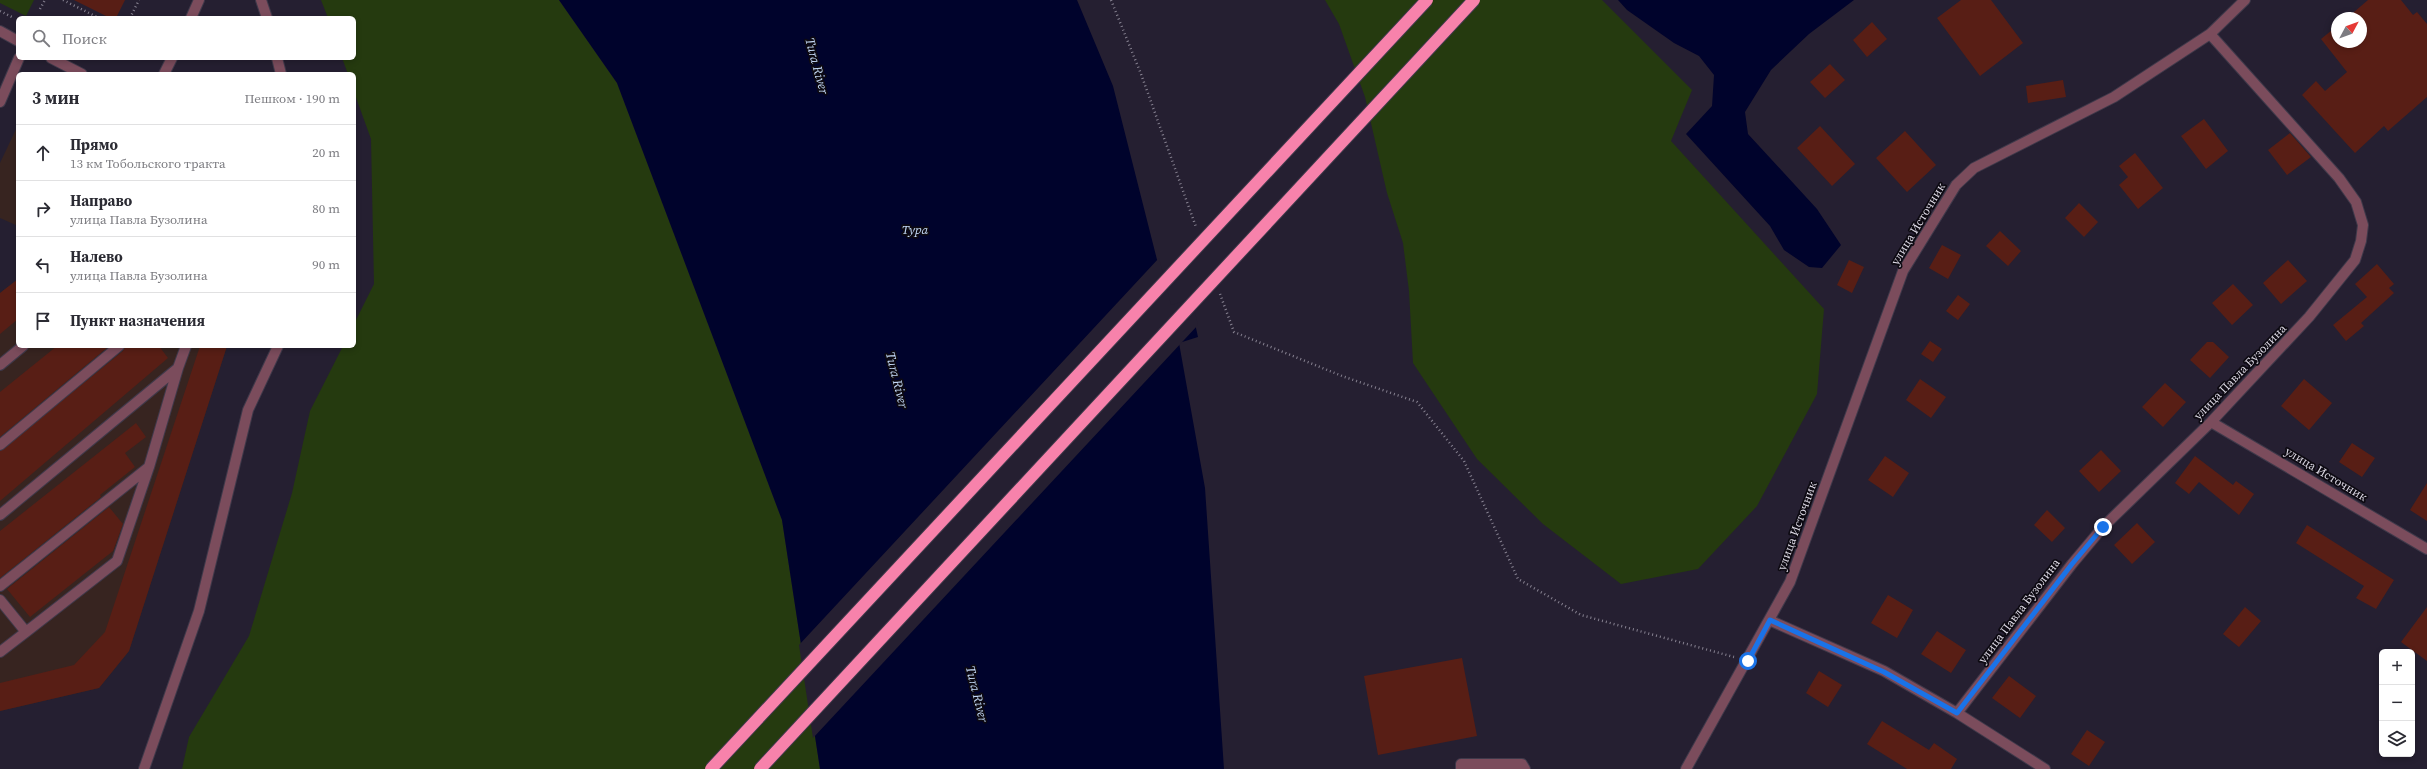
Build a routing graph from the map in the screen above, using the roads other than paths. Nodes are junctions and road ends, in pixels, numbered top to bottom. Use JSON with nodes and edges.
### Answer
{"nodes":[{"id":1,"x":199,"y":0,"type":"edge"},
{"id":2,"x":261,"y":0,"type":"edge"},
{"id":3,"x":1427,"y":0,"type":"edge"},
{"id":4,"x":1474,"y":0,"type":"edge"},
{"id":5,"x":2245,"y":0,"type":"edge"},
{"id":6,"x":192,"y":16,"type":"edge"},
{"id":7,"x":266,"y":16,"type":"edge"},
{"id":8,"x":0,"y":31,"type":"edge"},
{"id":9,"x":2210,"y":34,"type":"junction"},
{"id":10,"x":16,"y":40,"type":"edge"},
{"id":11,"x":18,"y":60,"type":"edge"},
{"id":12,"x":56,"y":60,"type":"edge"},
{"id":13,"x":171,"y":60,"type":"edge"},
{"id":14,"x":278,"y":60,"type":"edge"},
{"id":15,"x":78,"y":72,"type":"edge"},
{"id":16,"x":165,"y":72,"type":"edge"},
{"id":17,"x":280,"y":72,"type":"edge"},
{"id":18,"x":0,"y":102,"type":"edge"},
{"id":19,"x":21,"y":348,"type":"edge"},
{"id":20,"x":117,"y":348,"type":"edge"},
{"id":21,"x":185,"y":348,"type":"edge"},
{"id":22,"x":277,"y":348,"type":"edge"},
{"id":23,"x":0,"y":365,"type":"edge"},
{"id":24,"x":178,"y":368,"type":"junction"},
{"id":25,"x":2211,"y":422,"type":"junction"},
{"id":26,"x":0,"y":445,"type":"edge"},
{"id":27,"x":149,"y":468,"type":"junction"},
{"id":28,"x":0,"y":515,"type":"edge"},
{"id":29,"x":2427,"y":549,"type":"edge"},
{"id":30,"x":0,"y":586,"type":"edge"},
{"id":31,"x":0,"y":600,"type":"edge"},
{"id":32,"x":1770,"y":620,"type":"junction"},
{"id":33,"x":26,"y":632,"type":"junction"},
{"id":34,"x":0,"y":652,"type":"edge"},
{"id":35,"x":1957,"y":713,"type":"junction"},
{"id":36,"x":144,"y":769,"type":"edge"},
{"id":37,"x":710,"y":769,"type":"edge"},
{"id":38,"x":760,"y":769,"type":"edge"},
{"id":39,"x":1461,"y":769,"type":"edge"},
{"id":40,"x":1525,"y":769,"type":"edge"},
{"id":41,"x":1686,"y":769,"type":"edge"},
{"id":42,"x":2045,"y":769,"type":"edge"}],
"edges":[{"from":1,"to":6,"type":"street"},
{"from":2,"to":7,"type":"street"},
{"from":3,"to":37,"type":"highway","bridge":true},
{"from":4,"to":38,"type":"highway","bridge":true},
{"from":5,"to":9,"type":"street","name":"улица Источник"},
{"from":8,"to":10,"type":"street"},
{"from":9,"to":25,"type":"street","name":"улица Павла Бузолина"},
{"from":9,"to":32,"type":"street","name":"улица Источник"},
{"from":11,"to":18,"type":"street"},
{"from":12,"to":15,"type":"street"},
{"from":13,"to":16,"type":"street"},
{"from":14,"to":17,"type":"street"},
{"from":19,"to":23,"type":"street"},
{"from":20,"to":26,"type":"street"},
{"from":21,"to":24,"type":"street"},
{"from":22,"to":36,"type":"street"},
{"from":24,"to":27,"type":"street"},
{"from":24,"to":28,"type":"street"},
{"from":25,"to":29,"type":"street","name":"улица Источник"},
{"from":25,"to":35,"type":"street","name":"улица Павла Бузолина"},
{"from":27,"to":30,"type":"street"},
{"from":27,"to":33,"type":"street"},
{"from":31,"to":33,"type":"street"},
{"from":32,"to":35,"type":"street"},
{"from":32,"to":41,"type":"street","name":"улица Источник"},
{"from":33,"to":34,"type":"street"},
{"from":35,"to":42,"type":"street"},
{"from":39,"to":40,"type":"street"}]}
